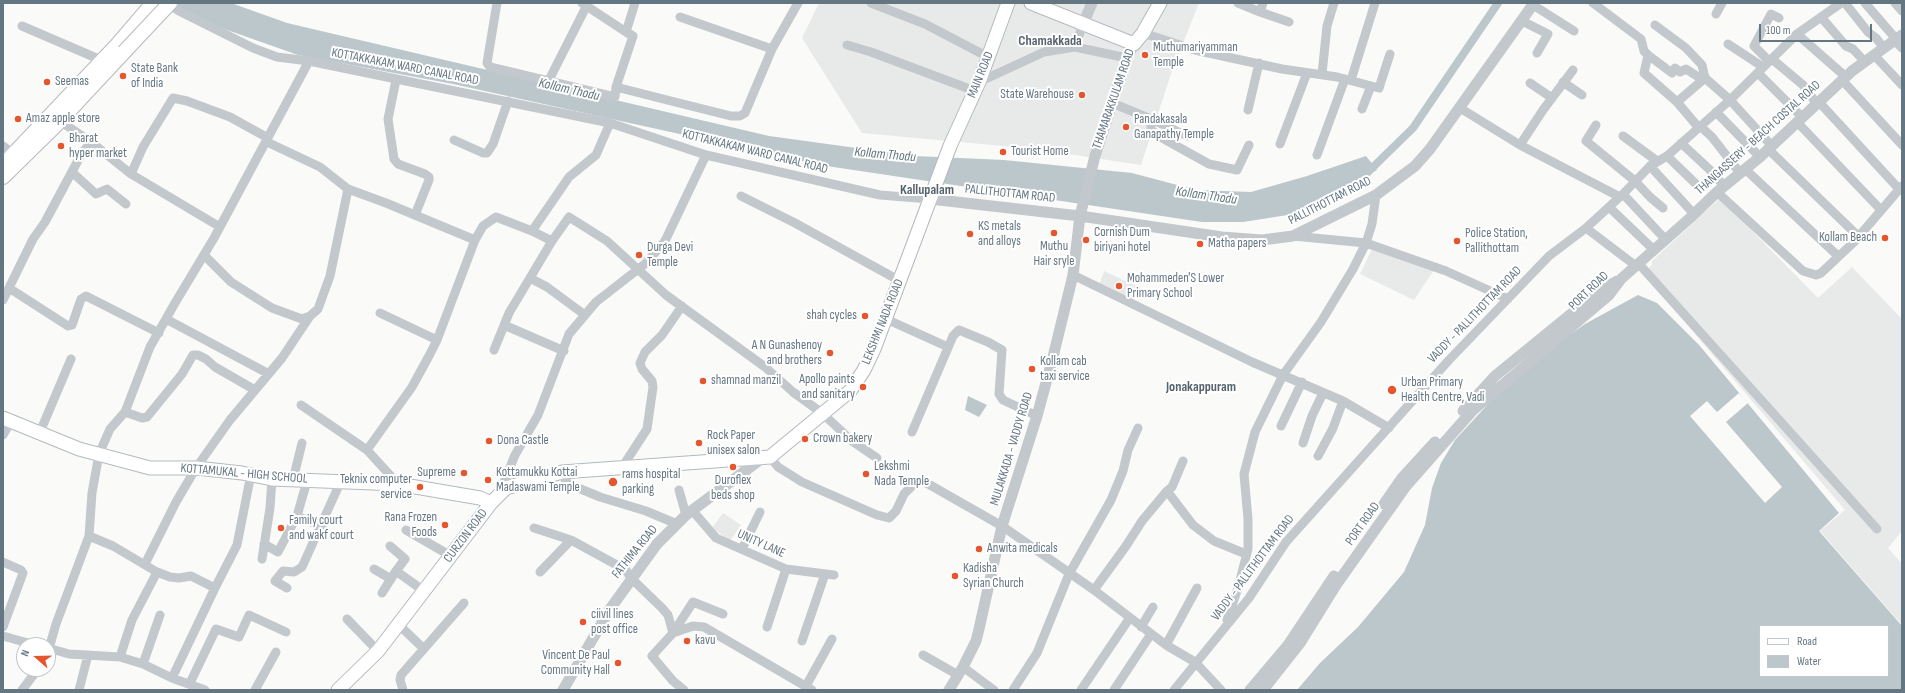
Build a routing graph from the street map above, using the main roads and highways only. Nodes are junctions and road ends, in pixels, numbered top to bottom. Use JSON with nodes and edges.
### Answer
{"nodes":[{"id":1,"x":153,"y":3,"type":"edge"},
{"id":2,"x":170,"y":3,"type":"edge"},
{"id":3,"x":1008,"y":3,"type":"edge"},
{"id":4,"x":1031,"y":3,"type":"edge"},
{"id":5,"x":1160,"y":3,"type":"edge"},
{"id":6,"x":121,"y":48,"type":"junction"},
{"id":7,"x":12,"y":154,"type":"edge"},
{"id":8,"x":3,"y":165,"type":"edge"},
{"id":9,"x":3,"y":177,"type":"edge"},
{"id":10,"x":932,"y":195,"type":"joint"},
{"id":11,"x":7,"y":420,"type":"edge"},
{"id":12,"x":765,"y":458,"type":"joint"},
{"id":13,"x":491,"y":503,"type":"junction"},
{"id":14,"x":338,"y":690,"type":"edge"}],
"edges":[{"from":1,"to":6,"type":"main road"},
{"from":2,"to":6,"type":"main road","bridge":true},
{"from":3,"to":10,"type":"main road","name":"MAIN ROAD"},
{"from":4,"to":5,"type":"main road","name":"THAMARAKKULAM ROAD"},
{"from":6,"to":7,"type":"main road"},
{"from":6,"to":7,"type":"main road"},
{"from":7,"to":8,"type":"main road"},
{"from":7,"to":9,"type":"main road"},
{"from":10,"to":12,"type":"main road","name":"LEKSHMI NADA ROAD"},
{"from":11,"to":13,"type":"main road","name":"KOTTAMUKAL - HIGH SCHOOL"},
{"from":12,"to":13,"type":"main road","name":"CURZON ROAD"},
{"from":13,"to":14,"type":"main road","name":"CURZON ROAD"}]}
